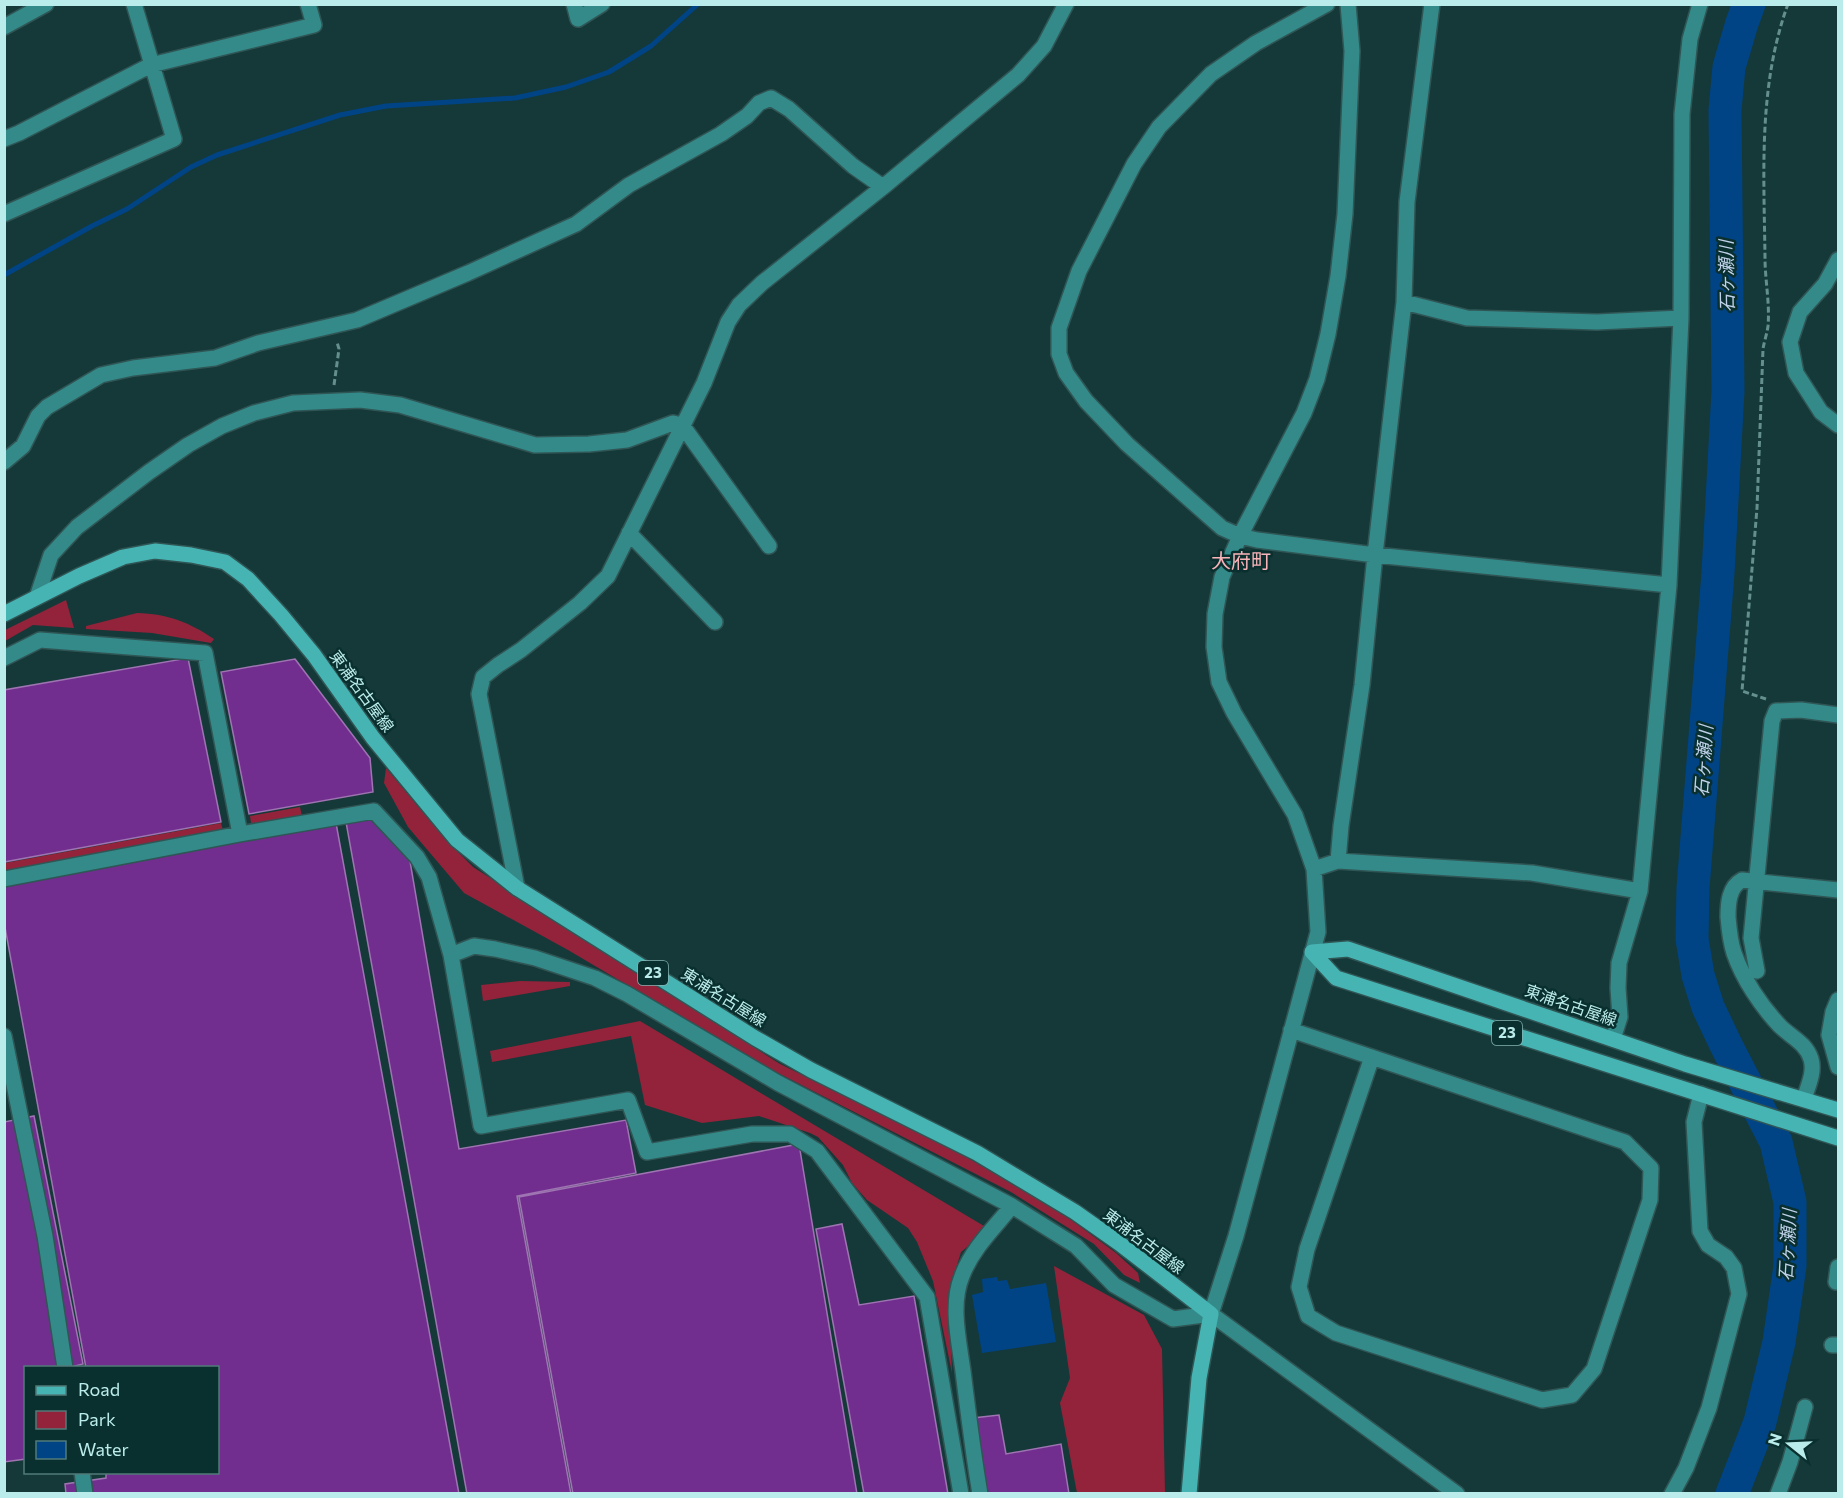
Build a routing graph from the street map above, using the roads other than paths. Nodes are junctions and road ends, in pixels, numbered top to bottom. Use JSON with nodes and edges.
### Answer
{"nodes":[{"id":1,"x":46,"y":4,"type":"edge"},
{"id":2,"x":134,"y":4,"type":"edge"},
{"id":3,"x":308,"y":4,"type":"edge"},
{"id":4,"x":574,"y":4,"type":"edge"},
{"id":5,"x":602,"y":4,"type":"edge"},
{"id":6,"x":1328,"y":4,"type":"edge"},
{"id":7,"x":1348,"y":4,"type":"edge"},
{"id":8,"x":1432,"y":4,"type":"edge"},
{"id":9,"x":1700,"y":4,"type":"edge"},
{"id":10,"x":1060,"y":8,"type":"edge"},
{"id":11,"x":4,"y":27,"type":"edge"},
{"id":12,"x":151,"y":64,"type":"junction"},
{"id":13,"x":4,"y":138,"type":"edge"},
{"id":14,"x":883,"y":187,"type":"junction"},
{"id":15,"x":4,"y":214,"type":"edge"},
{"id":16,"x":1839,"y":260,"type":"edge"},
{"id":17,"x":1404,"y":302,"type":"junction"},
{"id":18,"x":1681,"y":318,"type":"junction"},
{"id":19,"x":682,"y":425,"type":"junction"},
{"id":20,"x":1839,"y":425,"type":"edge"},
{"id":21,"x":4,"y":462,"type":"edge"},
{"id":22,"x":629,"y":533,"type":"junction"},
{"id":23,"x":1239,"y":536,"type":"junction"},
{"id":24,"x":769,"y":546,"type":"dead end"},
{"id":25,"x":1375,"y":555,"type":"junction"},
{"id":26,"x":1669,"y":585,"type":"junction"},
{"id":27,"x":37,"y":597,"type":"junction"},
{"id":28,"x":4,"y":614,"type":"edge"},
{"id":29,"x":716,"y":622,"type":"dead end"},
{"id":30,"x":4,"y":658,"type":"edge"},
{"id":31,"x":1839,"y":715,"type":"edge"},
{"id":32,"x":240,"y":834,"type":"junction"},
{"id":33,"x":1338,"y":861,"type":"junction"},
{"id":34,"x":1314,"y":869,"type":"junction"},
{"id":35,"x":4,"y":879,"type":"edge"},
{"id":36,"x":1756,"y":882,"type":"junction"},
{"id":37,"x":517,"y":888,"type":"junction"},
{"id":38,"x":1839,"y":890,"type":"edge"},
{"id":39,"x":1640,"y":891,"type":"junction"},
{"id":40,"x":1312,"y":952,"type":"junction"},
{"id":41,"x":451,"y":955,"type":"junction"},
{"id":42,"x":1757,"y":970,"type":"dead end"},
{"id":43,"x":1839,"y":1000,"type":"edge"},
{"id":44,"x":1291,"y":1030,"type":"junction"},
{"id":45,"x":4,"y":1036,"type":"edge"},
{"id":46,"x":1613,"y":1039,"type":"junction"},
{"id":47,"x":1372,"y":1057,"type":"junction"},
{"id":48,"x":1839,"y":1067,"type":"edge"},
{"id":49,"x":1706,"y":1095,"type":"junction"},
{"id":50,"x":1804,"y":1099,"type":"junction"},
{"id":51,"x":1839,"y":1110,"type":"edge"},
{"id":52,"x":1839,"y":1138,"type":"edge"},
{"id":53,"x":1012,"y":1206,"type":"junction"},
{"id":54,"x":1211,"y":1314,"type":"junction"},
{"id":55,"x":65,"y":1366,"type":"edge"},
{"id":56,"x":1805,"y":1407,"type":"dead end"},
{"id":57,"x":967,"y":1411,"type":"junction"},
{"id":58,"x":955,"y":1463,"type":"junction"},
{"id":59,"x":82,"y":1474,"type":"edge"},
{"id":60,"x":75,"y":1494,"type":"edge"},
{"id":61,"x":85,"y":1494,"type":"edge"},
{"id":62,"x":961,"y":1494,"type":"edge"},
{"id":63,"x":980,"y":1494,"type":"edge"},
{"id":64,"x":1189,"y":1494,"type":"edge"},
{"id":65,"x":1457,"y":1494,"type":"edge"},
{"id":66,"x":1672,"y":1494,"type":"edge"},
{"id":67,"x":1778,"y":1494,"type":"edge"}],
"edges":[{"from":1,"to":11,"type":"street"},
{"from":2,"to":12,"type":"street"},
{"from":3,"to":12,"type":"street"},
{"from":4,"to":5,"type":"street"},
{"from":6,"to":23,"type":"street"},
{"from":7,"to":23,"type":"street"},
{"from":8,"to":17,"type":"street"},
{"from":9,"to":18,"type":"street"},
{"from":10,"to":14,"type":"street"},
{"from":12,"to":13,"type":"street"},
{"from":12,"to":15,"type":"street"},
{"from":14,"to":19,"type":"street"},
{"from":14,"to":21,"type":"street"},
{"from":16,"to":20,"type":"street"},
{"from":17,"to":18,"type":"street"},
{"from":17,"to":25,"type":"street"},
{"from":18,"to":26,"type":"street"},
{"from":19,"to":22,"type":"street"},
{"from":19,"to":24,"type":"street"},
{"from":19,"to":27,"type":"street"},
{"from":22,"to":29,"type":"street"},
{"from":22,"to":37,"type":"street"},
{"from":23,"to":25,"type":"street"},
{"from":23,"to":34,"type":"street"},
{"from":25,"to":26,"type":"street"},
{"from":25,"to":33,"type":"street"},
{"from":26,"to":39,"type":"street"},
{"from":27,"to":28,"type":"main road","name":"東浦名古屋線","number":"23"},
{"from":27,"to":37,"type":"main road","name":"東浦名古屋線","number":"23"},
{"from":30,"to":32,"type":"street"},
{"from":31,"to":36,"type":"street"},
{"from":32,"to":35,"type":"street"},
{"from":32,"to":41,"type":"street"},
{"from":33,"to":34,"type":"street"},
{"from":33,"to":39,"type":"street"},
{"from":34,"to":40,"type":"street"},
{"from":36,"to":38,"type":"street"},
{"from":36,"to":42,"type":"street"},
{"from":36,"to":50,"type":"street"},
{"from":37,"to":54,"type":"main road","name":"東浦名古屋線","number":"23"},
{"from":39,"to":46,"type":"street"},
{"from":40,"to":44,"type":"street"},
{"from":40,"to":46,"type":"main road","name":"東浦名古屋線","number":"23"},
{"from":40,"to":49,"type":"main road","number":"23"},
{"from":41,"to":53,"type":"street"},
{"from":41,"to":58,"type":"street"},
{"from":43,"to":48,"type":"street"},
{"from":44,"to":47,"type":"street"},
{"from":44,"to":54,"type":"street"},
{"from":45,"to":55,"type":"street"},
{"from":46,"to":50,"type":"main road","name":"東浦名古屋線","number":"23"},
{"from":47,"to":47,"type":"street"},
{"from":49,"to":52,"type":"main road","number":"23"},
{"from":49,"to":66,"type":"street"},
{"from":50,"to":51,"type":"main road","name":"東浦名古屋線","number":"23"},
{"from":53,"to":54,"type":"street"},
{"from":53,"to":57,"type":"street"},
{"from":54,"to":64,"type":"main road"},
{"from":54,"to":65,"type":"street"},
{"from":56,"to":67,"type":"street"},
{"from":57,"to":58,"type":"street"},
{"from":57,"to":63,"type":"street"},
{"from":58,"to":62,"type":"street"},
{"from":59,"to":60,"type":"street"},
{"from":59,"to":61,"type":"street"}]}
